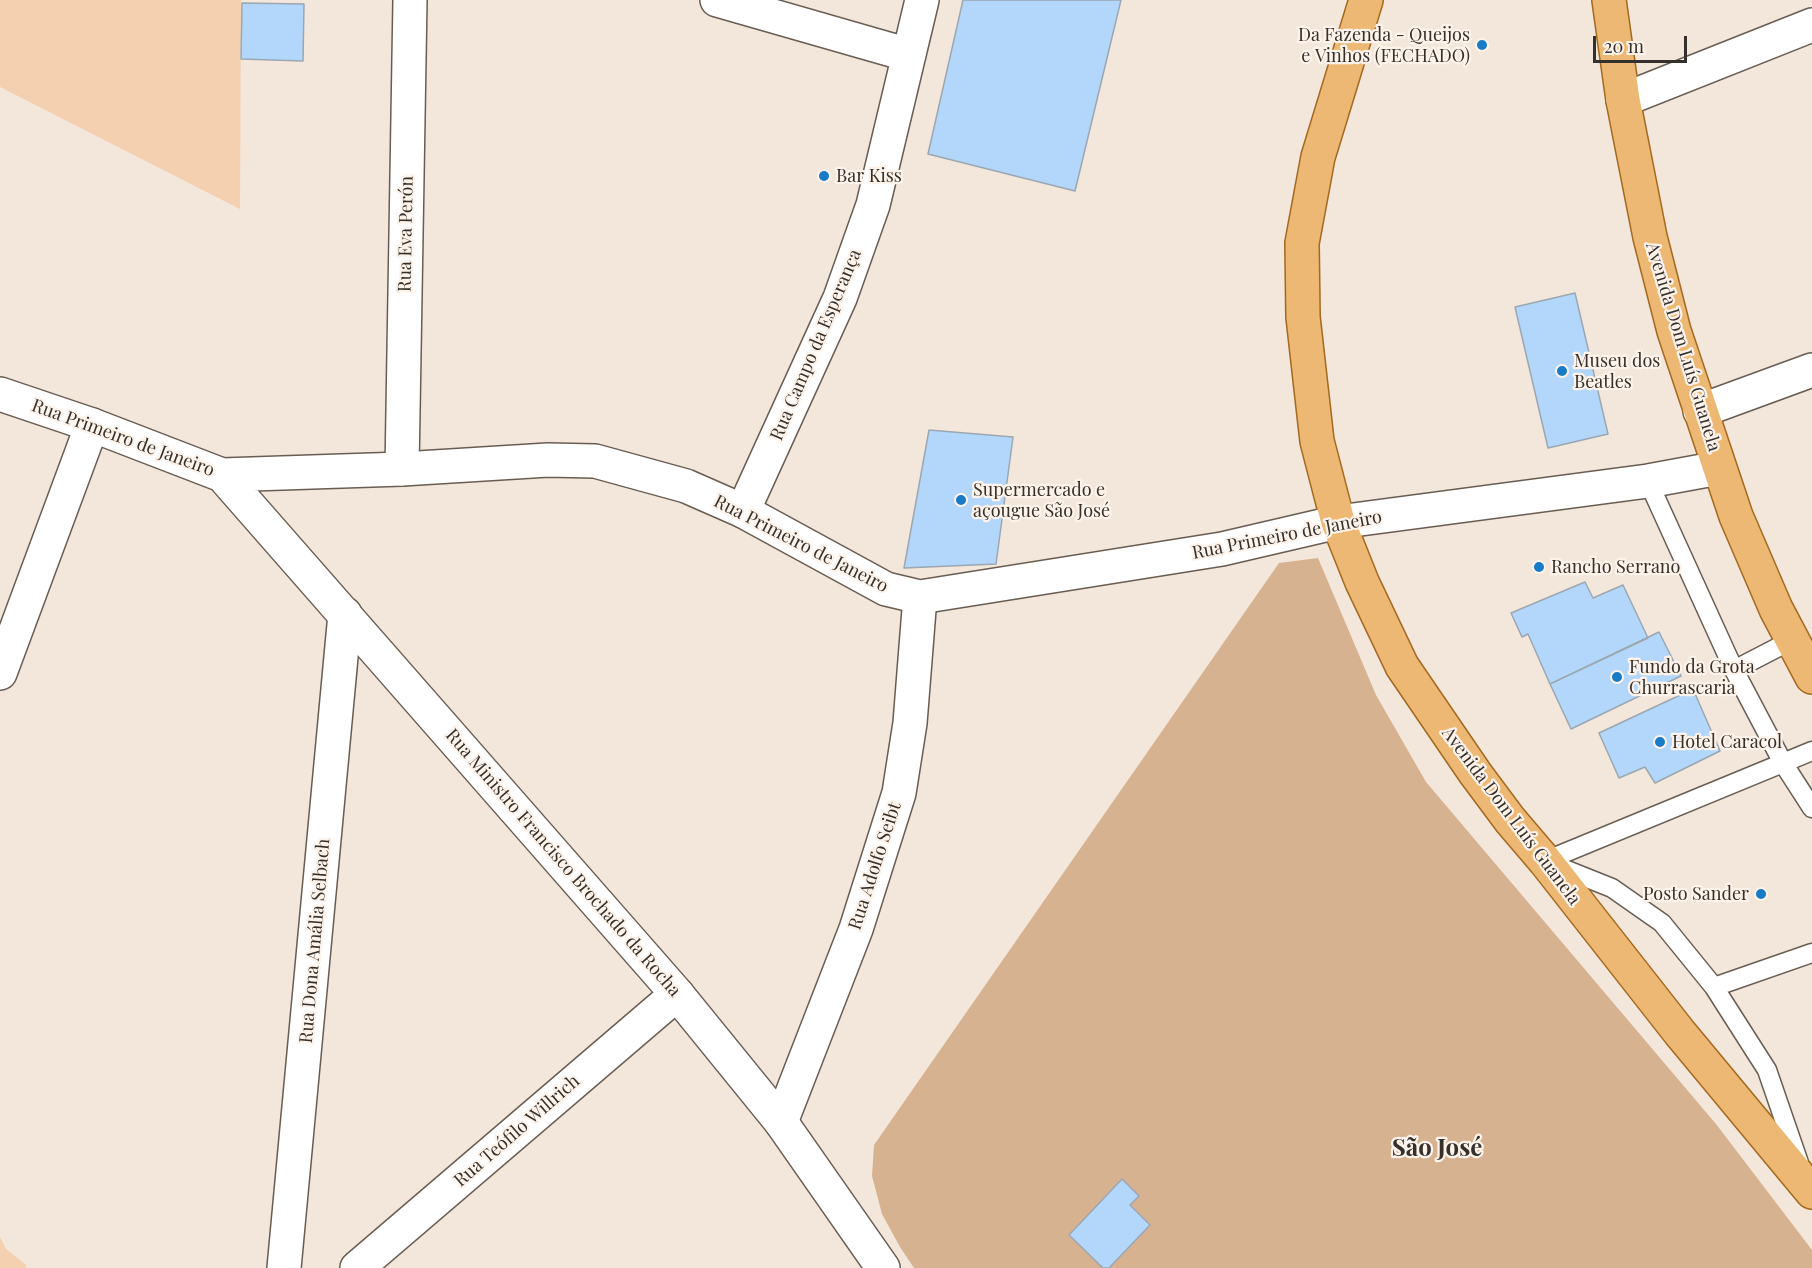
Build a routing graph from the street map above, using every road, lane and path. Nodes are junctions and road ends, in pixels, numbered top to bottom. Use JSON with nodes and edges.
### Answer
{"nodes":[{"id":1,"x":410,"y":0,"type":"edge"},
{"id":2,"x":717,"y":0,"type":"edge"},
{"id":3,"x":922,"y":0,"type":"edge"},
{"id":4,"x":1366,"y":0,"type":"edge"},
{"id":5,"x":1609,"y":0,"type":"edge"},
{"id":6,"x":1812,"y":25,"type":"edge"},
{"id":7,"x":909,"y":55,"type":"junction"},
{"id":8,"x":1623,"y":100,"type":"junction"},
{"id":9,"x":1812,"y":370,"type":"edge"},
{"id":10,"x":0,"y":394,"type":"edge"},
{"id":11,"x":1700,"y":411,"type":"junction"},
{"id":12,"x":92,"y":425,"type":"junction"},
{"id":13,"x":1719,"y":468,"type":"junction"},
{"id":14,"x":402,"y":469,"type":"junction"},
{"id":15,"x":222,"y":475,"type":"junction"},
{"id":16,"x":1648,"y":481,"type":"junction"},
{"id":17,"x":743,"y":512,"type":"junction"},
{"id":18,"x":1338,"y":522,"type":"junction"},
{"id":19,"x":920,"y":597,"type":"junction"},
{"id":20,"x":345,"y":614,"type":"junction"},
{"id":21,"x":1792,"y":640,"type":"junction"},
{"id":22,"x":1734,"y":669,"type":"junction"},
{"id":23,"x":0,"y":673,"type":"edge"},
{"id":24,"x":1812,"y":677,"type":"edge"},
{"id":25,"x":1812,"y":751,"type":"edge"},
{"id":26,"x":1784,"y":763,"type":"junction"},
{"id":27,"x":1812,"y":808,"type":"edge"},
{"id":28,"x":1545,"y":861,"type":"junction"},
{"id":29,"x":1812,"y":953,"type":"edge"},
{"id":30,"x":1714,"y":987,"type":"junction"},
{"id":31,"x":677,"y":994,"type":"junction"},
{"id":32,"x":781,"y":1122,"type":"junction"},
{"id":33,"x":1809,"y":1187,"type":"edge"},
{"id":34,"x":284,"y":1268,"type":"edge"},
{"id":35,"x":357,"y":1268,"type":"edge"},
{"id":36,"x":882,"y":1268,"type":"edge"}],
"edges":[{"from":1,"to":14,"type":"street","name":"Rua Eva Perón"},
{"from":2,"to":7,"type":"street"},
{"from":3,"to":7,"type":"street","name":"Rua Campo da Esperança"},
{"from":4,"to":18,"type":"main road","name":"Avenida Dom Luís Guanela"},
{"from":5,"to":8,"type":"main road","name":"Avenida Dom Luís Guanela"},
{"from":6,"to":8,"type":"street"},
{"from":7,"to":17,"type":"street","name":"Rua Campo da Esperança"},
{"from":8,"to":11,"type":"main road","name":"Avenida Dom Luís Guanela"},
{"from":9,"to":11,"type":"street"},
{"from":10,"to":12,"type":"street","name":"Rua Primeiro de Janeiro"},
{"from":11,"to":13,"type":"main road","name":"Avenida Dom Luís Guanela"},
{"from":12,"to":15,"type":"street","name":"Rua Primeiro de Janeiro"},
{"from":12,"to":23,"type":"street"},
{"from":13,"to":16,"type":"street","name":"Rua Primeiro de Janeiro"},
{"from":13,"to":21,"type":"main road","name":"Avenida Dom Luís Guanela"},
{"from":14,"to":15,"type":"street","name":"Rua Primeiro de Janeiro"},
{"from":14,"to":17,"type":"street","name":"Rua Primeiro de Janeiro"},
{"from":15,"to":20,"type":"street","name":"Rua Ministro Francisco Brochado da Rocha"},
{"from":16,"to":18,"type":"street","name":"Rua Primeiro de Janeiro"},
{"from":16,"to":22,"type":"lane"},
{"from":17,"to":19,"type":"street","name":"Rua Primeiro de Janeiro"},
{"from":18,"to":19,"type":"street","name":"Rua Primeiro de Janeiro"},
{"from":18,"to":28,"type":"main road","name":"Avenida Dom Luís Guanela"},
{"from":19,"to":32,"type":"street","name":"Rua Adolfo Seibt"},
{"from":20,"to":31,"type":"street","name":"Rua Ministro Francisco Brochado da Rocha"},
{"from":20,"to":34,"type":"street","name":"Rua Dona Amália Selbach"},
{"from":21,"to":22,"type":"lane"},
{"from":21,"to":24,"type":"main road","name":"Avenida Dom Luís Guanela"},
{"from":22,"to":26,"type":"lane"},
{"from":25,"to":26,"type":"lane"},
{"from":26,"to":27,"type":"lane"},
{"from":26,"to":28,"type":"lane"},
{"from":28,"to":30,"type":"lane"},
{"from":28,"to":33,"type":"main road","name":"Avenida Dom Luís Guanela"},
{"from":29,"to":30,"type":"lane"},
{"from":30,"to":33,"type":"lane"},
{"from":31,"to":32,"type":"street","name":"Rua Ministro Francisco Brochado da Rocha"},
{"from":31,"to":35,"type":"street","name":"Rua Teófilo Willrich"},
{"from":32,"to":36,"type":"street","name":"Rua Ministro Francisco Brochado da Rocha"}]}
